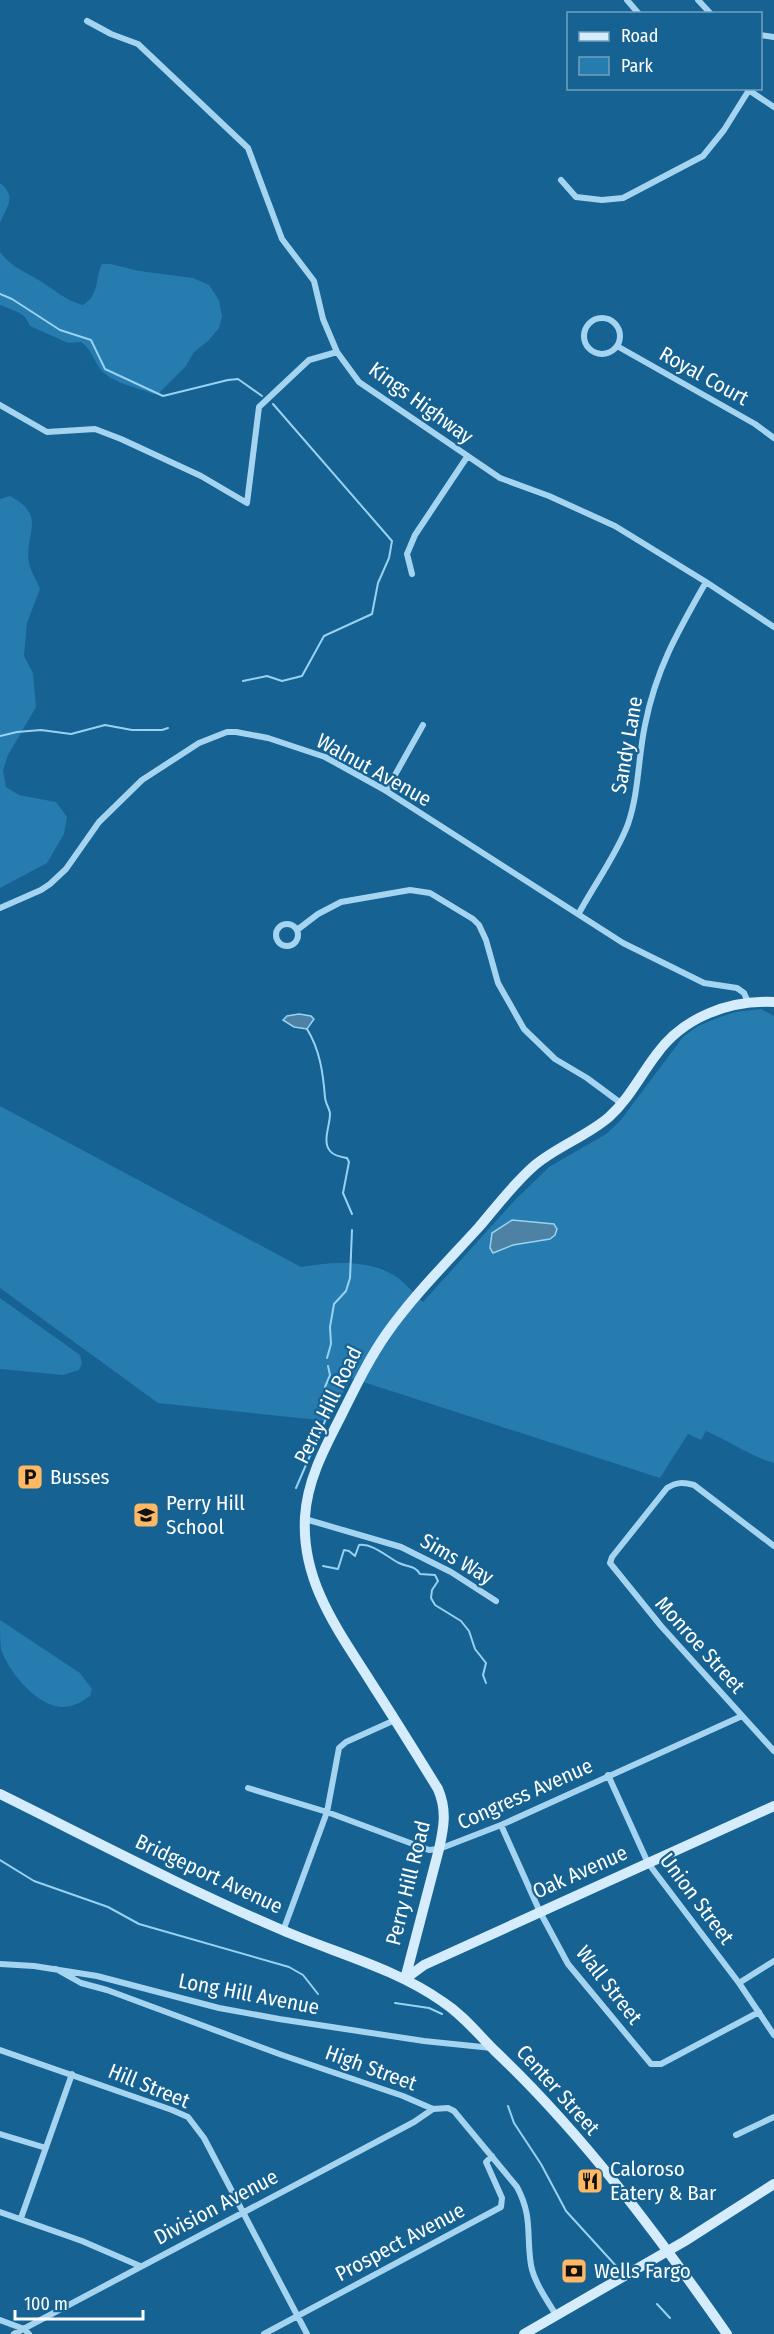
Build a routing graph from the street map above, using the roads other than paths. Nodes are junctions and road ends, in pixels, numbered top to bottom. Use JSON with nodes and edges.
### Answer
{"nodes":[{"id":1,"x":627,"y":0,"type":"edge"},
{"id":2,"x":698,"y":0,"type":"edge"},
{"id":3,"x":637,"y":12,"type":"edge"},
{"id":4,"x":709,"y":12,"type":"edge"},
{"id":5,"x":87,"y":21,"type":"dead end"},
{"id":6,"x":747,"y":90,"type":"edge"},
{"id":7,"x":750,"y":90,"type":"edge"},
{"id":8,"x":774,"y":106,"type":"edge"},
{"id":9,"x":561,"y":180,"type":"dead end"},
{"id":10,"x":617,"y":346,"type":"junction"},
{"id":11,"x":337,"y":352,"type":"junction"},
{"id":12,"x":0,"y":405,"type":"edge"},
{"id":13,"x":774,"y":438,"type":"edge"},
{"id":14,"x":467,"y":457,"type":"junction"},
{"id":15,"x":412,"y":574,"type":"dead end"},
{"id":16,"x":706,"y":582,"type":"junction"},
{"id":17,"x":774,"y":627,"type":"edge"},
{"id":18,"x":423,"y":725,"type":"dead end"},
{"id":19,"x":386,"y":791,"type":"junction"},
{"id":20,"x":0,"y":908,"type":"edge"},
{"id":21,"x":579,"y":913,"type":"junction"},
{"id":22,"x":297,"y":930,"type":"dead end"},
{"id":23,"x":748,"y":1002,"type":"junction"},
{"id":24,"x":774,"y":1002,"type":"edge"},
{"id":25,"x":622,"y":1104,"type":"junction"},
{"id":26,"x":305,"y":1518,"type":"junction"},
{"id":27,"x":774,"y":1546,"type":"edge"},
{"id":28,"x":496,"y":1601,"type":"dead end"},
{"id":29,"x":742,"y":1716,"type":"junction"},
{"id":30,"x":395,"y":1720,"type":"junction"},
{"id":31,"x":774,"y":1751,"type":"edge"},
{"id":32,"x":608,"y":1775,"type":"junction"},
{"id":33,"x":248,"y":1788,"type":"dead end"},
{"id":34,"x":0,"y":1794,"type":"edge"},
{"id":35,"x":774,"y":1806,"type":"edge"},
{"id":36,"x":327,"y":1812,"type":"junction"},
{"id":37,"x":501,"y":1825,"type":"junction"},
{"id":38,"x":439,"y":1849,"type":"junction"},
{"id":39,"x":648,"y":1863,"type":"junction"},
{"id":40,"x":540,"y":1912,"type":"junction"},
{"id":41,"x":283,"y":1931,"type":"junction"},
{"id":42,"x":774,"y":1961,"type":"edge"},
{"id":43,"x":0,"y":1964,"type":"edge"},
{"id":44,"x":56,"y":1969,"type":"junction"},
{"id":45,"x":405,"y":1979,"type":"junction"},
{"id":46,"x":739,"y":1983,"type":"junction"},
{"id":47,"x":759,"y":2012,"type":"junction"},
{"id":48,"x":774,"y":2035,"type":"edge"},
{"id":49,"x":493,"y":2049,"type":"junction"},
{"id":50,"x":0,"y":2050,"type":"edge"},
{"id":51,"x":72,"y":2074,"type":"junction"},
{"id":52,"x":433,"y":2109,"type":"junction"},
{"id":53,"x":774,"y":2117,"type":"edge"},
{"id":54,"x":0,"y":2134,"type":"edge"},
{"id":55,"x":736,"y":2135,"type":"dead end"},
{"id":56,"x":46,"y":2148,"type":"junction"},
{"id":57,"x":492,"y":2156,"type":"junction"},
{"id":58,"x":774,"y":2184,"type":"edge"},
{"id":59,"x":0,"y":2211,"type":"edge"},
{"id":60,"x":242,"y":2212,"type":"junction"},
{"id":61,"x":21,"y":2218,"type":"junction"},
{"id":62,"x":668,"y":2250,"type":"junction"},
{"id":63,"x":140,"y":2266,"type":"junction"},
{"id":64,"x":556,"y":2315,"type":"junction"},
{"id":65,"x":297,"y":2316,"type":"junction"},
{"id":66,"x":0,"y":2320,"type":"edge"},
{"id":67,"x":27,"y":2332,"type":"edge"},
{"id":68,"x":14,"y":2334,"type":"edge"},
{"id":69,"x":264,"y":2334,"type":"edge"},
{"id":70,"x":307,"y":2334,"type":"edge"},
{"id":71,"x":524,"y":2334,"type":"edge"},
{"id":72,"x":728,"y":2334,"type":"edge"}],
"edges":[{"from":1,"to":3,"type":"street"},
{"from":2,"to":4,"type":"street"},
{"from":5,"to":11,"type":"street","name":"Kings Highway"},
{"from":6,"to":9,"type":"street"},
{"from":7,"to":8,"type":"street"},
{"from":10,"to":10,"type":"street"},
{"from":10,"to":13,"type":"street","name":"Royal Court"},
{"from":11,"to":12,"type":"street"},
{"from":11,"to":14,"type":"street","name":"Kings Highway"},
{"from":14,"to":15,"type":"street"},
{"from":14,"to":16,"type":"street","name":"Kings Highway"},
{"from":16,"to":17,"type":"street","name":"Kings Highway"},
{"from":16,"to":21,"type":"street","name":"Sandy Lane"},
{"from":18,"to":19,"type":"street"},
{"from":19,"to":20,"type":"street","name":"Walnut Avenue"},
{"from":19,"to":21,"type":"street","name":"Walnut Avenue"},
{"from":21,"to":23,"type":"street","name":"Walnut Avenue"},
{"from":22,"to":25,"type":"street"},
{"from":23,"to":24,"type":"street","name":"Perry Hill Road"},
{"from":23,"to":25,"type":"street","name":"Perry Hill Road"},
{"from":25,"to":26,"type":"street","name":"Perry Hill Road"},
{"from":26,"to":28,"type":"street","name":"Sims Way"},
{"from":26,"to":30,"type":"street","name":"Perry Hill Road"},
{"from":27,"to":29,"type":"street","name":"Monroe Street"},
{"from":29,"to":31,"type":"street","name":"Monroe Street"},
{"from":29,"to":32,"type":"street","name":"Congress Avenue"},
{"from":30,"to":36,"type":"street"},
{"from":30,"to":38,"type":"street","name":"Perry Hill Road"},
{"from":32,"to":37,"type":"street","name":"Congress Avenue"},
{"from":32,"to":39,"type":"street","name":"Union Street"},
{"from":33,"to":36,"type":"street","name":"Congress Avenue"},
{"from":34,"to":41,"type":"street","name":"Bridgeport Avenue"},
{"from":35,"to":39,"type":"street","name":"Oak Avenue"},
{"from":36,"to":38,"type":"street","name":"Congress Avenue"},
{"from":36,"to":41,"type":"street"},
{"from":37,"to":38,"type":"street","name":"Congress Avenue"},
{"from":37,"to":40,"type":"street","name":"Wall Street"},
{"from":38,"to":45,"type":"street","name":"Perry Hill Road"},
{"from":39,"to":40,"type":"street","name":"Oak Avenue"},
{"from":39,"to":46,"type":"street","name":"Union Street"},
{"from":40,"to":45,"type":"street","name":"Oak Avenue"},
{"from":40,"to":47,"type":"street","name":"Wall Street"},
{"from":41,"to":45,"type":"street","name":"Bridgeport Avenue"},
{"from":42,"to":46,"type":"street"},
{"from":43,"to":44,"type":"street","name":"Long Hill Avenue"},
{"from":44,"to":49,"type":"street","name":"Long Hill Avenue"},
{"from":44,"to":52,"type":"street","name":"High Street"},
{"from":45,"to":49,"type":"street","name":"Center Street"},
{"from":46,"to":47,"type":"street","name":"Union Street"},
{"from":47,"to":48,"type":"street","name":"Union Street"},
{"from":49,"to":62,"type":"street","name":"Center Street"},
{"from":50,"to":51,"type":"street","name":"Hill Street"},
{"from":51,"to":56,"type":"street"},
{"from":51,"to":60,"type":"street","name":"Hill Street"},
{"from":52,"to":57,"type":"street","name":"High Street"},
{"from":52,"to":60,"type":"street","name":"Division Avenue"},
{"from":53,"to":55,"type":"street"},
{"from":54,"to":56,"type":"street"},
{"from":56,"to":61,"type":"street"},
{"from":57,"to":64,"type":"street","name":"High Street"},
{"from":57,"to":65,"type":"street","name":"Prospect Avenue"},
{"from":58,"to":62,"type":"street"},
{"from":59,"to":61,"type":"street"},
{"from":60,"to":63,"type":"street","name":"Division Avenue"},
{"from":60,"to":65,"type":"street","name":"Hill Street"},
{"from":61,"to":63,"type":"street"},
{"from":62,"to":64,"type":"street"},
{"from":62,"to":72,"type":"street","name":"Center Street"},
{"from":63,"to":67,"type":"street","name":"Division Avenue"},
{"from":64,"to":71,"type":"street"},
{"from":65,"to":69,"type":"street","name":"Prospect Avenue"},
{"from":65,"to":70,"type":"street","name":"Hill Street"},
{"from":66,"to":67,"type":"street"},
{"from":67,"to":68,"type":"street","name":"Division Avenue"}]}
